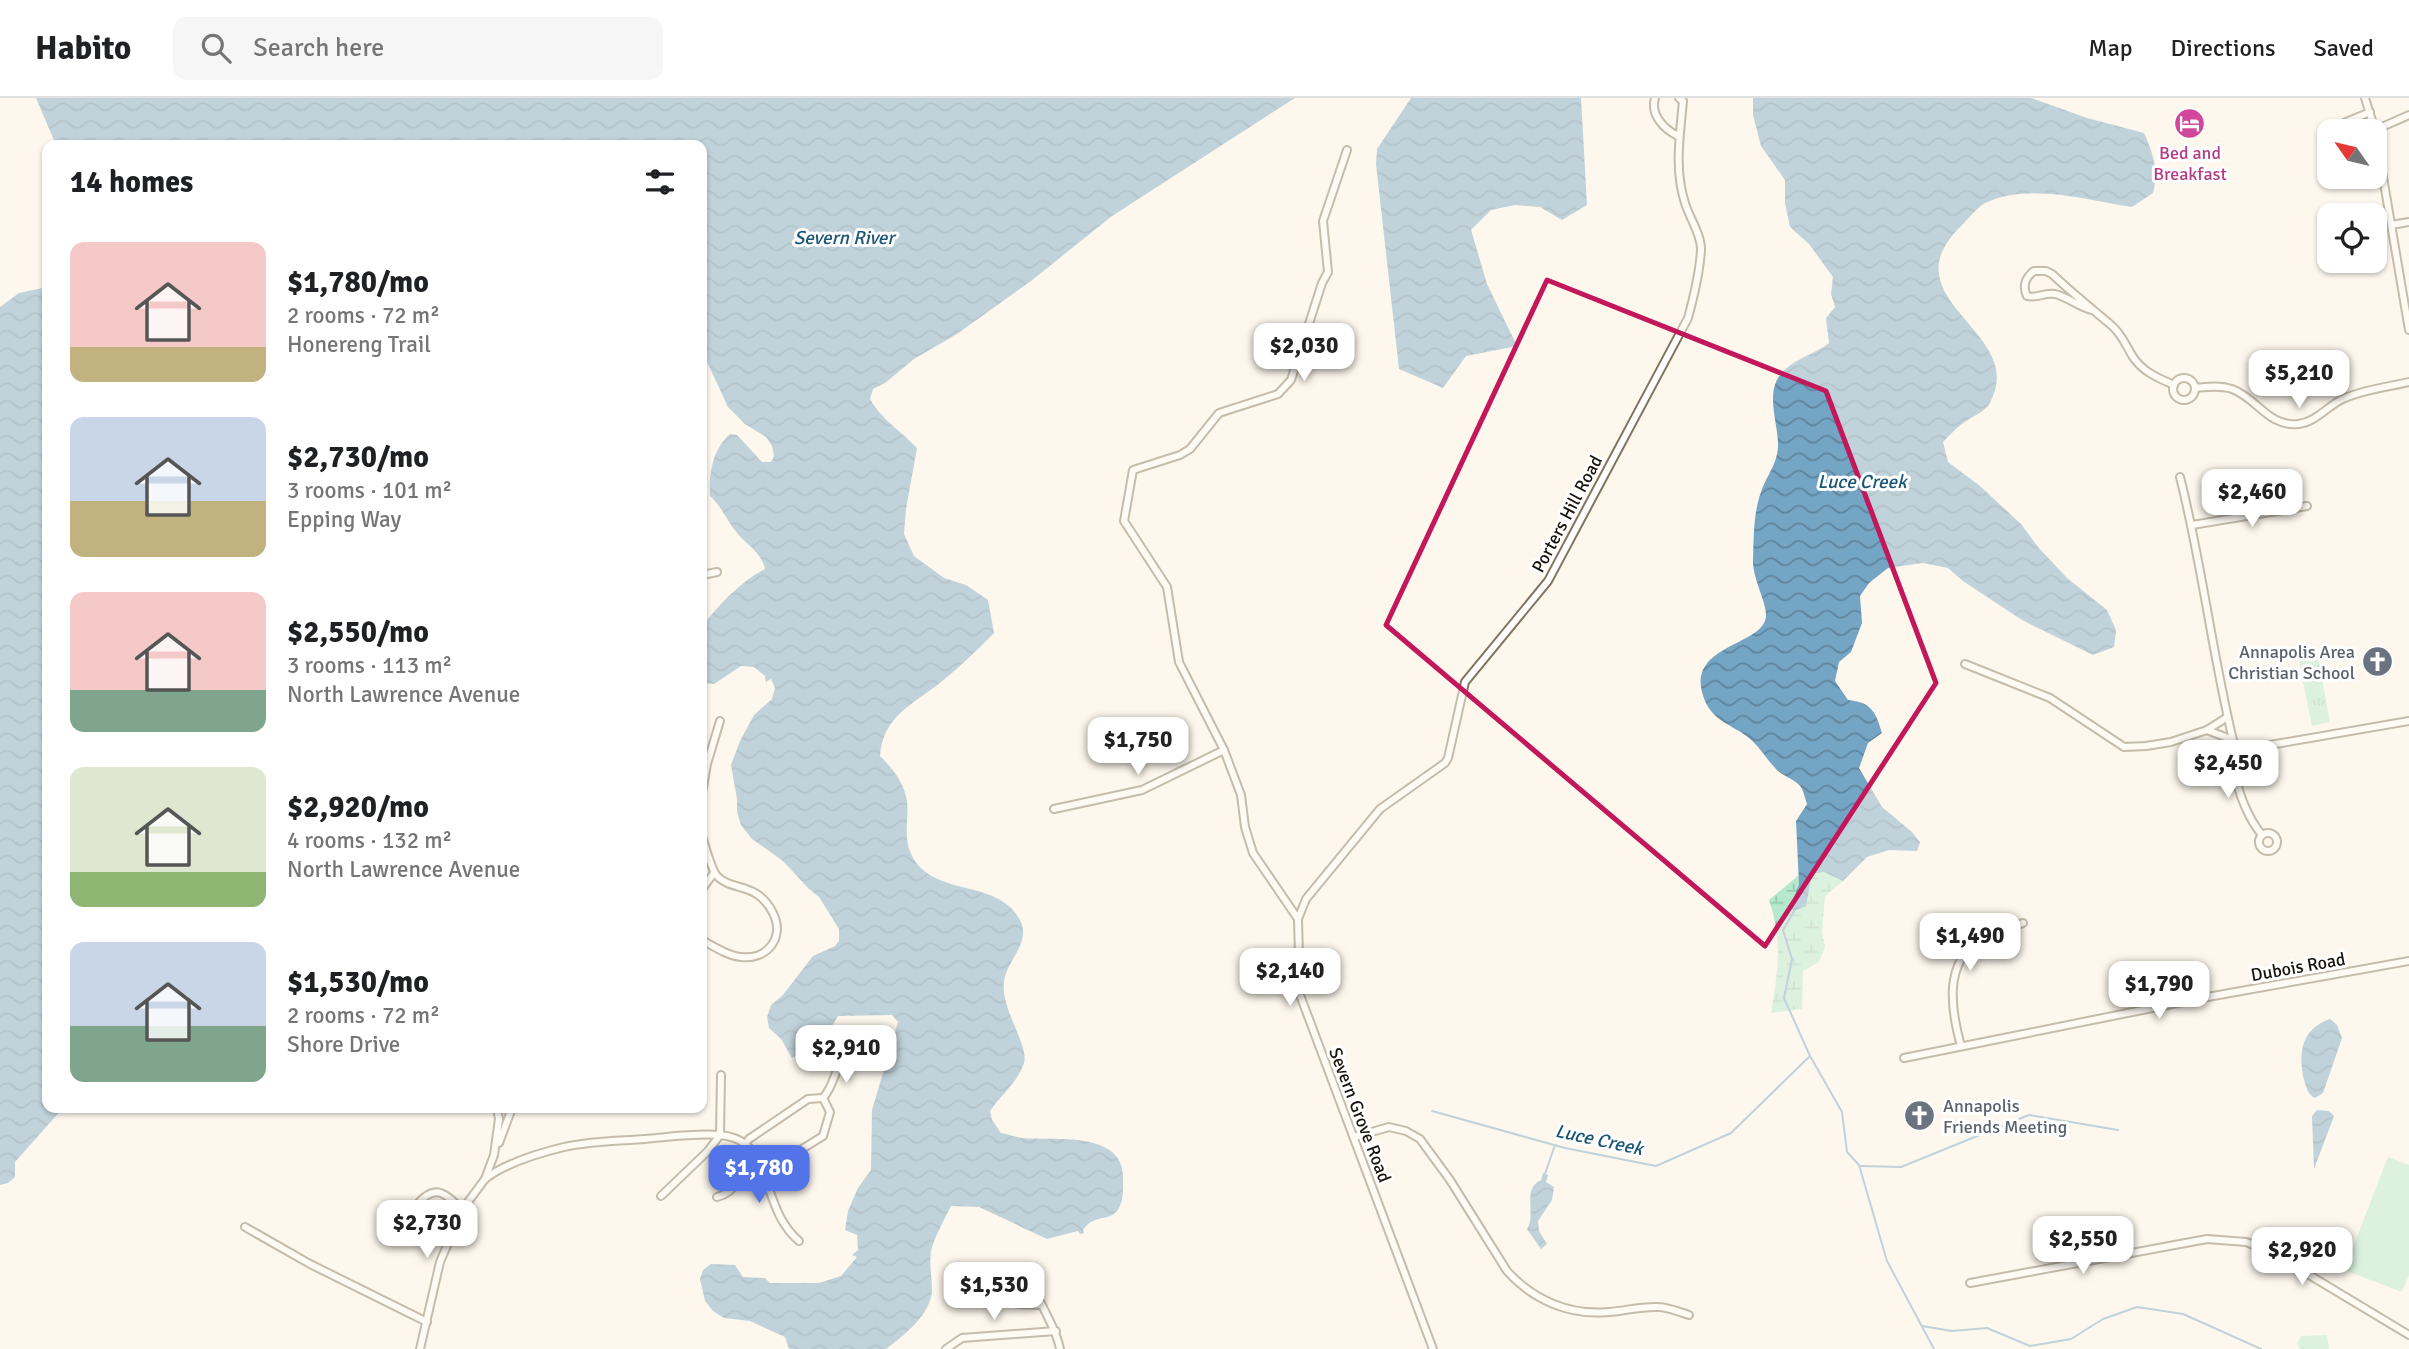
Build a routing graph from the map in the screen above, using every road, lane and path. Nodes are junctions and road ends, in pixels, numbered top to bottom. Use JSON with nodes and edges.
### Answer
{"nodes":[{"id":1,"x":1654,"y":98,"type":"edge"},
{"id":2,"x":1679,"y":98,"type":"edge"},
{"id":3,"x":2365,"y":98,"type":"edge"},
{"id":4,"x":2370,"y":112,"type":"junction"},
{"id":5,"x":2409,"y":115,"type":"edge"},
{"id":6,"x":2353,"y":119,"type":"edge"},
{"id":7,"x":2372,"y":119,"type":"edge"},
{"id":8,"x":2387,"y":125,"type":"edge"},
{"id":9,"x":1678,"y":136,"type":"junction"},
{"id":10,"x":1347,"y":150,"type":"dead end"},
{"id":11,"x":2385,"y":189,"type":"edge"},
{"id":12,"x":2409,"y":222,"type":"edge"},
{"id":13,"x":2391,"y":225,"type":"junction"},
{"id":14,"x":2092,"y":310,"type":"junction"},
{"id":15,"x":2409,"y":330,"type":"edge"},
{"id":16,"x":2409,"y":382,"type":"edge"},
{"id":17,"x":2174,"y":385,"type":"junction"},
{"id":18,"x":2194,"y":388,"type":"junction"},
{"id":19,"x":2180,"y":477,"type":"dead end"},
{"id":20,"x":2307,"y":506,"type":"dead end"},
{"id":21,"x":2192,"y":525,"type":"junction"},
{"id":22,"x":717,"y":572,"type":"dead end"},
{"id":23,"x":707,"y":574,"type":"edge"},
{"id":24,"x":1965,"y":664,"type":"dead end"},
{"id":25,"x":2226,"y":718,"type":"junction"},
{"id":26,"x":720,"y":721,"type":"dead end"},
{"id":27,"x":2409,"y":722,"type":"edge"},
{"id":28,"x":2207,"y":730,"type":"junction"},
{"id":29,"x":2233,"y":740,"type":"junction"},
{"id":30,"x":1224,"y":750,"type":"junction"},
{"id":31,"x":2235,"y":751,"type":"junction"},
{"id":32,"x":707,"y":764,"type":"edge"},
{"id":33,"x":1054,"y":809,"type":"dead end"},
{"id":34,"x":2262,"y":835,"type":"dead end"},
{"id":35,"x":707,"y":851,"type":"edge"},
{"id":36,"x":714,"y":873,"type":"junction"},
{"id":37,"x":707,"y":882,"type":"edge"},
{"id":38,"x":1298,"y":919,"type":"junction"},
{"id":39,"x":2023,"y":923,"type":"dead end"},
{"id":40,"x":707,"y":943,"type":"edge"},
{"id":41,"x":2409,"y":961,"type":"edge"},
{"id":42,"x":1961,"y":1046,"type":"junction"},
{"id":43,"x":847,"y":1052,"type":"dead end"},
{"id":44,"x":1904,"y":1058,"type":"dead end"},
{"id":45,"x":721,"y":1075,"type":"dead end"},
{"id":46,"x":822,"y":1098,"type":"junction"},
{"id":47,"x":498,"y":1113,"type":"edge"},
{"id":48,"x":510,"y":1113,"type":"edge"},
{"id":49,"x":720,"y":1135,"type":"junction"},
{"id":50,"x":1354,"y":1138,"type":"junction"},
{"id":51,"x":745,"y":1144,"type":"junction"},
{"id":52,"x":494,"y":1155,"type":"junction"},
{"id":53,"x":762,"y":1174,"type":"junction"},
{"id":54,"x":485,"y":1179,"type":"junction"},
{"id":55,"x":661,"y":1196,"type":"dead end"},
{"id":56,"x":717,"y":1197,"type":"dead end"},
{"id":57,"x":416,"y":1206,"type":"dead end"},
{"id":58,"x":462,"y":1210,"type":"junction"},
{"id":59,"x":245,"y":1227,"type":"dead end"},
{"id":60,"x":799,"y":1241,"type":"dead end"},
{"id":61,"x":1969,"y":1283,"type":"dead end"},
{"id":62,"x":1042,"y":1305,"type":"junction"},
{"id":63,"x":1689,"y":1315,"type":"dead end"},
{"id":64,"x":427,"y":1322,"type":"junction"},
{"id":65,"x":1056,"y":1331,"type":"junction"},
{"id":66,"x":2409,"y":1335,"type":"edge"},
{"id":67,"x":420,"y":1349,"type":"edge"},
{"id":68,"x":946,"y":1349,"type":"edge"},
{"id":69,"x":1060,"y":1349,"type":"edge"},
{"id":70,"x":1433,"y":1349,"type":"edge"}],
"edges":[{"from":1,"to":9,"type":"street"},
{"from":2,"to":9,"type":"street","name":"Porters Hill Road"},
{"from":3,"to":4,"type":"street"},
{"from":4,"to":6,"type":"street"},
{"from":4,"to":7,"type":"street"},
{"from":5,"to":8,"type":"street"},
{"from":9,"to":38,"type":"street","name":"Porters Hill Road"},
{"from":10,"to":30,"type":"street"},
{"from":11,"to":13,"type":"street"},
{"from":12,"to":13,"type":"street"},
{"from":13,"to":15,"type":"street"},
{"from":14,"to":14,"type":"street"},
{"from":14,"to":17,"type":"street"},
{"from":16,"to":18,"type":"street"},
{"from":17,"to":18,"type":"street"},
{"from":17,"to":18,"type":"street"},
{"from":19,"to":21,"type":"street"},
{"from":20,"to":21,"type":"street"},
{"from":21,"to":25,"type":"street"},
{"from":22,"to":23,"type":"street"},
{"from":24,"to":28,"type":"street"},
{"from":25,"to":28,"type":"street"},
{"from":25,"to":29,"type":"street"},
{"from":26,"to":32,"type":"street"},
{"from":27,"to":31,"type":"street"},
{"from":28,"to":29,"type":"street"},
{"from":29,"to":31,"type":"street"},
{"from":30,"to":33,"type":"street"},
{"from":30,"to":38,"type":"street"},
{"from":31,"to":34,"type":"street"},
{"from":35,"to":36,"type":"street"},
{"from":36,"to":37,"type":"street"},
{"from":36,"to":40,"type":"street"},
{"from":38,"to":50,"type":"street","name":"Severn Grove Road"},
{"from":39,"to":42,"type":"street"},
{"from":41,"to":42,"type":"street","name":"Dubois Road"},
{"from":42,"to":44,"type":"street","name":"Dubois Road"},
{"from":43,"to":46,"type":"street"},
{"from":45,"to":49,"type":"street"},
{"from":46,"to":51,"type":"street"},
{"from":46,"to":53,"type":"street"},
{"from":47,"to":52,"type":"street"},
{"from":48,"to":52,"type":"street"},
{"from":49,"to":51,"type":"street"},
{"from":49,"to":54,"type":"street"},
{"from":49,"to":55,"type":"street"},
{"from":50,"to":63,"type":"street"},
{"from":50,"to":70,"type":"street","name":"Severn Grove Road"},
{"from":51,"to":53,"type":"street"},
{"from":51,"to":56,"type":"street"},
{"from":52,"to":54,"type":"street"},
{"from":53,"to":60,"type":"street"},
{"from":54,"to":58,"type":"street"},
{"from":57,"to":58,"type":"street"},
{"from":58,"to":64,"type":"street"},
{"from":59,"to":64,"type":"street"},
{"from":61,"to":66,"type":"street"},
{"from":62,"to":62,"type":"street"},
{"from":62,"to":65,"type":"street"},
{"from":64,"to":67,"type":"street"},
{"from":65,"to":68,"type":"street"},
{"from":65,"to":69,"type":"street"}]}
